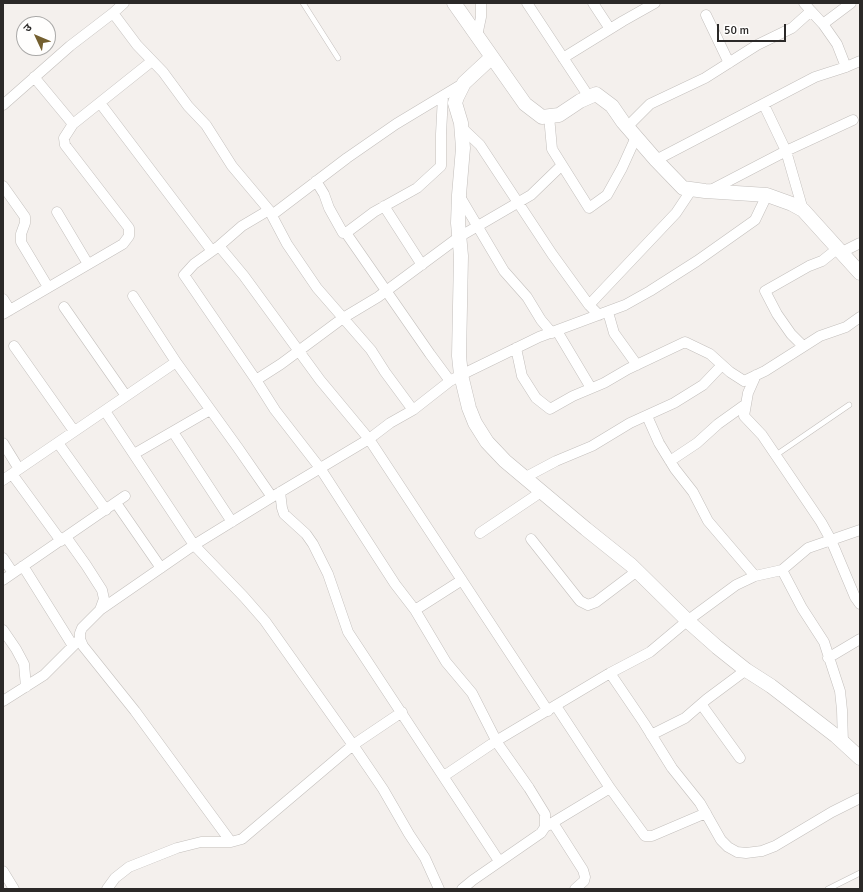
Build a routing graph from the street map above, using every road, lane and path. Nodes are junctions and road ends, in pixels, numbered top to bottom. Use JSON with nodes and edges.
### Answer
{"nodes":[{"id":1,"x":124,"y":3,"type":"edge"},
{"id":2,"x":303,"y":3,"type":"edge"},
{"id":3,"x":454,"y":3,"type":"edge"},
{"id":4,"x":481,"y":3,"type":"edge"},
{"id":5,"x":527,"y":3,"type":"edge"},
{"id":6,"x":593,"y":3,"type":"edge"},
{"id":7,"x":655,"y":3,"type":"edge"},
{"id":8,"x":804,"y":3,"type":"edge"},
{"id":9,"x":851,"y":3,"type":"edge"},
{"id":10,"x":811,"y":11,"type":"junction"},
{"id":11,"x":113,"y":13,"type":"junction"},
{"id":12,"x":706,"y":15,"type":"dead end"},
{"id":13,"x":824,"y":24,"type":"junction"},
{"id":14,"x":610,"y":29,"type":"junction"},
{"id":15,"x":477,"y":36,"type":"junction"},
{"id":16,"x":492,"y":57,"type":"junction"},
{"id":17,"x":338,"y":58,"type":"dead end"},
{"id":18,"x":563,"y":58,"type":"junction"},
{"id":19,"x":152,"y":61,"type":"junction"},
{"id":20,"x":860,"y":61,"type":"edge"},
{"id":21,"x":729,"y":63,"type":"junction"},
{"id":22,"x":846,"y":67,"type":"junction"},
{"id":23,"x":34,"y":77,"type":"junction"},
{"id":24,"x":464,"y":83,"type":"junction"},
{"id":25,"x":443,"y":96,"type":"junction"},
{"id":26,"x":589,"y":97,"type":"junction"},
{"id":27,"x":100,"y":103,"type":"junction"},
{"id":28,"x":3,"y":105,"type":"edge"},
{"id":29,"x":764,"y":105,"type":"junction"},
{"id":30,"x":549,"y":116,"type":"junction"},
{"id":31,"x":853,"y":120,"type":"dead end"},
{"id":32,"x":73,"y":124,"type":"junction"},
{"id":33,"x":461,"y":127,"type":"junction"},
{"id":34,"x":632,"y":132,"type":"junction"},
{"id":35,"x":786,"y":151,"type":"junction"},
{"id":36,"x":656,"y":160,"type":"junction"},
{"id":37,"x":562,"y":165,"type":"junction"},
{"id":38,"x":316,"y":181,"type":"junction"},
{"id":39,"x":3,"y":186,"type":"edge"},
{"id":40,"x":692,"y":189,"type":"junction"},
{"id":41,"x":709,"y":191,"type":"junction"},
{"id":42,"x":459,"y":195,"type":"junction"},
{"id":43,"x":767,"y":196,"type":"junction"},
{"id":44,"x":520,"y":203,"type":"junction"},
{"id":45,"x":384,"y":206,"type":"junction"},
{"id":46,"x":803,"y":210,"type":"junction"},
{"id":47,"x":57,"y":212,"type":"dead end"},
{"id":48,"x":270,"y":213,"type":"junction"},
{"id":49,"x":478,"y":226,"type":"junction"},
{"id":50,"x":346,"y":233,"type":"junction"},
{"id":51,"x":460,"y":237,"type":"junction"},
{"id":52,"x":860,"y":243,"type":"edge"},
{"id":53,"x":216,"y":248,"type":"junction"},
{"id":54,"x":839,"y":251,"type":"junction"},
{"id":55,"x":88,"y":264,"type":"junction"},
{"id":56,"x":422,"y":265,"type":"junction"},
{"id":57,"x":860,"y":273,"type":"edge"},
{"id":58,"x":48,"y":288,"type":"junction"},
{"id":59,"x":386,"y":291,"type":"junction"},
{"id":60,"x":133,"y":296,"type":"dead end"},
{"id":61,"x":3,"y":299,"type":"edge"},
{"id":62,"x":589,"y":305,"type":"junction"},
{"id":63,"x":64,"y":307,"type":"dead end"},
{"id":64,"x":7,"y":312,"type":"edge"},
{"id":65,"x":603,"y":314,"type":"junction"},
{"id":66,"x":343,"y":318,"type":"junction"},
{"id":67,"x":860,"y":318,"type":"edge"},
{"id":68,"x":555,"y":332,"type":"junction"},
{"id":69,"x":14,"y":346,"type":"dead end"},
{"id":70,"x":804,"y":346,"type":"junction"},
{"id":71,"x":516,"y":348,"type":"junction"},
{"id":72,"x":299,"y":351,"type":"junction"},
{"id":73,"x":176,"y":362,"type":"junction"},
{"id":74,"x":637,"y":365,"type":"junction"},
{"id":75,"x":722,"y":366,"type":"junction"},
{"id":76,"x":756,"y":375,"type":"junction"},
{"id":77,"x":456,"y":378,"type":"junction"},
{"id":78,"x":256,"y":380,"type":"junction"},
{"id":79,"x":591,"y":388,"type":"junction"},
{"id":80,"x":126,"y":396,"type":"junction"},
{"id":81,"x":746,"y":404,"type":"junction"},
{"id":82,"x":849,"y":405,"type":"dead end"},
{"id":83,"x":210,"y":410,"type":"junction"},
{"id":84,"x":413,"y":410,"type":"junction"},
{"id":85,"x":104,"y":411,"type":"junction"},
{"id":86,"x":647,"y":416,"type":"junction"},
{"id":87,"x":74,"y":431,"type":"junction"},
{"id":88,"x":173,"y":432,"type":"junction"},
{"id":89,"x":369,"y":439,"type":"junction"},
{"id":90,"x":3,"y":443,"type":"edge"},
{"id":91,"x":58,"y":443,"type":"junction"},
{"id":92,"x":134,"y":454,"type":"junction"},
{"id":93,"x":776,"y":455,"type":"junction"},
{"id":94,"x":670,"y":460,"type":"junction"},
{"id":95,"x":320,"y":468,"type":"junction"},
{"id":96,"x":11,"y":474,"type":"edge"},
{"id":97,"x":524,"y":478,"type":"junction"},
{"id":98,"x":540,"y":492,"type":"junction"},
{"id":99,"x":276,"y":494,"type":"junction"},
{"id":100,"x":125,"y":496,"type":"dead end"},
{"id":101,"x":116,"y":503,"type":"junction"},
{"id":102,"x":106,"y":510,"type":"junction"},
{"id":103,"x":232,"y":522,"type":"junction"},
{"id":104,"x":860,"y":530,"type":"edge"},
{"id":105,"x":480,"y":533,"type":"dead end"},
{"id":106,"x":64,"y":539,"type":"junction"},
{"id":107,"x":531,"y":539,"type":"dead end"},
{"id":108,"x":831,"y":540,"type":"junction"},
{"id":109,"x":194,"y":545,"type":"junction"},
{"id":110,"x":3,"y":558,"type":"edge"},
{"id":111,"x":23,"y":566,"type":"junction"},
{"id":112,"x":161,"y":568,"type":"junction"},
{"id":113,"x":782,"y":570,"type":"junction"},
{"id":114,"x":637,"y":571,"type":"junction"},
{"id":115,"x":14,"y":573,"type":"junction"},
{"id":116,"x":755,"y":576,"type":"junction"},
{"id":117,"x":3,"y":580,"type":"edge"},
{"id":118,"x":462,"y":580,"type":"junction"},
{"id":119,"x":860,"y":604,"type":"edge"},
{"id":120,"x":100,"y":610,"type":"junction"},
{"id":121,"x":415,"y":610,"type":"junction"},
{"id":122,"x":688,"y":621,"type":"junction"},
{"id":123,"x":3,"y":630,"type":"edge"},
{"id":124,"x":860,"y":639,"type":"edge"},
{"id":125,"x":76,"y":643,"type":"junction"},
{"id":126,"x":828,"y":658,"type":"junction"},
{"id":127,"x":746,"y":670,"type":"junction"},
{"id":128,"x":610,"y":673,"type":"junction"},
{"id":129,"x":26,"y":687,"type":"junction"},
{"id":130,"x":3,"y":701,"type":"edge"},
{"id":131,"x":701,"y":704,"type":"junction"},
{"id":132,"x":552,"y":708,"type":"junction"},
{"id":133,"x":402,"y":712,"type":"junction"},
{"id":134,"x":651,"y":735,"type":"junction"},
{"id":135,"x":496,"y":741,"type":"junction"},
{"id":136,"x":843,"y":742,"type":"junction"},
{"id":137,"x":353,"y":744,"type":"junction"},
{"id":138,"x":740,"y":758,"type":"dead end"},
{"id":139,"x":860,"y":758,"type":"edge"},
{"id":140,"x":444,"y":776,"type":"junction"},
{"id":141,"x":610,"y":788,"type":"junction"},
{"id":142,"x":860,"y":798,"type":"edge"},
{"id":143,"x":706,"y":813,"type":"junction"},
{"id":144,"x":549,"y":825,"type":"junction"},
{"id":145,"x":231,"y":842,"type":"junction"},
{"id":146,"x":500,"y":861,"type":"junction"},
{"id":147,"x":3,"y":871,"type":"edge"},
{"id":148,"x":860,"y":873,"type":"edge"},
{"id":149,"x":10,"y":888,"type":"edge"},
{"id":150,"x":108,"y":889,"type":"edge"},
{"id":151,"x":439,"y":889,"type":"edge"},
{"id":152,"x":462,"y":889,"type":"edge"},
{"id":153,"x":575,"y":889,"type":"edge"},
{"id":154,"x":828,"y":889,"type":"edge"}],
"edges":[{"from":1,"to":11,"type":"street"},
{"from":2,"to":17,"type":"lane"},
{"from":3,"to":15,"type":"street"},
{"from":4,"to":15,"type":"street"},
{"from":5,"to":18,"type":"street"},
{"from":6,"to":14,"type":"street"},
{"from":7,"to":14,"type":"street"},
{"from":8,"to":10,"type":"street"},
{"from":9,"to":13,"type":"street"},
{"from":10,"to":13,"type":"street"},
{"from":10,"to":21,"type":"street"},
{"from":11,"to":19,"type":"street"},
{"from":11,"to":23,"type":"street"},
{"from":12,"to":21,"type":"street"},
{"from":13,"to":22,"type":"street"},
{"from":14,"to":18,"type":"street"},
{"from":15,"to":16,"type":"street"},
{"from":16,"to":24,"type":"street"},
{"from":16,"to":30,"type":"street"},
{"from":18,"to":26,"type":"street"},
{"from":19,"to":27,"type":"street"},
{"from":19,"to":48,"type":"street"},
{"from":20,"to":22,"type":"street"},
{"from":21,"to":34,"type":"street"},
{"from":22,"to":29,"type":"street"},
{"from":23,"to":28,"type":"street"},
{"from":23,"to":32,"type":"street"},
{"from":24,"to":25,"type":"street"},
{"from":24,"to":33,"type":"street"},
{"from":25,"to":38,"type":"street"},
{"from":25,"to":45,"type":"street"},
{"from":26,"to":30,"type":"street"},
{"from":26,"to":34,"type":"street"},
{"from":27,"to":32,"type":"street"},
{"from":27,"to":53,"type":"street"},
{"from":29,"to":35,"type":"street"},
{"from":29,"to":36,"type":"street"},
{"from":30,"to":37,"type":"street"},
{"from":31,"to":35,"type":"street"},
{"from":32,"to":55,"type":"street"},
{"from":33,"to":42,"type":"street"},
{"from":33,"to":44,"type":"street"},
{"from":34,"to":36,"type":"street"},
{"from":34,"to":37,"type":"street"},
{"from":35,"to":41,"type":"street"},
{"from":35,"to":46,"type":"street"},
{"from":36,"to":40,"type":"street"},
{"from":37,"to":44,"type":"street"},
{"from":38,"to":48,"type":"street"},
{"from":38,"to":50,"type":"street"},
{"from":39,"to":58,"type":"street"},
{"from":40,"to":41,"type":"street"},
{"from":40,"to":62,"type":"street"},
{"from":41,"to":43,"type":"street"},
{"from":42,"to":49,"type":"street"},
{"from":42,"to":51,"type":"street"},
{"from":43,"to":46,"type":"street"},
{"from":43,"to":65,"type":"street"},
{"from":44,"to":49,"type":"street"},
{"from":44,"to":62,"type":"street"},
{"from":45,"to":50,"type":"street"},
{"from":45,"to":56,"type":"street"},
{"from":46,"to":54,"type":"street"},
{"from":47,"to":55,"type":"street"},
{"from":48,"to":53,"type":"street"},
{"from":48,"to":66,"type":"street"},
{"from":49,"to":51,"type":"street"},
{"from":49,"to":68,"type":"street"},
{"from":50,"to":59,"type":"street"},
{"from":51,"to":56,"type":"street"},
{"from":51,"to":77,"type":"street"},
{"from":52,"to":54,"type":"street"},
{"from":53,"to":72,"type":"street"},
{"from":53,"to":78,"type":"street"},
{"from":54,"to":57,"type":"street"},
{"from":54,"to":70,"type":"street"},
{"from":55,"to":58,"type":"street"},
{"from":56,"to":59,"type":"street"},
{"from":58,"to":64,"type":"street"},
{"from":59,"to":66,"type":"street"},
{"from":59,"to":77,"type":"street"},
{"from":60,"to":73,"type":"street"},
{"from":61,"to":64,"type":"street"},
{"from":62,"to":65,"type":"street"},
{"from":63,"to":80,"type":"street"},
{"from":65,"to":68,"type":"street"},
{"from":65,"to":74,"type":"street"},
{"from":66,"to":72,"type":"street"},
{"from":66,"to":84,"type":"street"},
{"from":67,"to":70,"type":"street"},
{"from":68,"to":71,"type":"street"},
{"from":68,"to":79,"type":"street"},
{"from":69,"to":87,"type":"street"},
{"from":70,"to":76,"type":"street"},
{"from":71,"to":77,"type":"street"},
{"from":71,"to":79,"type":"street"},
{"from":72,"to":78,"type":"street"},
{"from":72,"to":89,"type":"street"},
{"from":73,"to":80,"type":"street"},
{"from":73,"to":83,"type":"street"},
{"from":74,"to":75,"type":"street"},
{"from":74,"to":79,"type":"street"},
{"from":75,"to":76,"type":"street"},
{"from":75,"to":86,"type":"street"},
{"from":76,"to":81,"type":"street"},
{"from":77,"to":84,"type":"street"},
{"from":77,"to":97,"type":"street"},
{"from":78,"to":95,"type":"street"},
{"from":80,"to":85,"type":"street"},
{"from":81,"to":93,"type":"street"},
{"from":81,"to":94,"type":"street"},
{"from":82,"to":93,"type":"lane"},
{"from":83,"to":88,"type":"street"},
{"from":83,"to":99,"type":"street"},
{"from":84,"to":89,"type":"street"},
{"from":85,"to":87,"type":"street"},
{"from":85,"to":92,"type":"street"},
{"from":86,"to":94,"type":"street"},
{"from":86,"to":97,"type":"street"},
{"from":87,"to":91,"type":"street"},
{"from":88,"to":92,"type":"street"},
{"from":88,"to":103,"type":"street"},
{"from":89,"to":95,"type":"street"},
{"from":89,"to":118,"type":"street"},
{"from":90,"to":96,"type":"street"},
{"from":91,"to":96,"type":"street"},
{"from":91,"to":102,"type":"street"},
{"from":92,"to":109,"type":"street"},
{"from":93,"to":108,"type":"street"},
{"from":94,"to":116,"type":"street"},
{"from":95,"to":99,"type":"street"},
{"from":95,"to":121,"type":"street"},
{"from":96,"to":106,"type":"street"},
{"from":97,"to":98,"type":"street"},
{"from":98,"to":105,"type":"street"},
{"from":98,"to":114,"type":"street"},
{"from":99,"to":103,"type":"street"},
{"from":99,"to":133,"type":"street"},
{"from":100,"to":101,"type":"street"},
{"from":101,"to":102,"type":"street"},
{"from":101,"to":112,"type":"street"},
{"from":102,"to":106,"type":"street"},
{"from":103,"to":109,"type":"street"},
{"from":104,"to":108,"type":"street"},
{"from":106,"to":111,"type":"street"},
{"from":106,"to":120,"type":"street"},
{"from":107,"to":114,"type":"street"},
{"from":108,"to":113,"type":"street"},
{"from":108,"to":119,"type":"street"},
{"from":109,"to":112,"type":"street"},
{"from":109,"to":137,"type":"street"},
{"from":110,"to":115,"type":"street"},
{"from":111,"to":115,"type":"street"},
{"from":111,"to":125,"type":"street"},
{"from":112,"to":120,"type":"street"},
{"from":113,"to":116,"type":"street"},
{"from":113,"to":126,"type":"street"},
{"from":114,"to":122,"type":"street"},
{"from":115,"to":117,"type":"street"},
{"from":116,"to":122,"type":"street"},
{"from":118,"to":121,"type":"street"},
{"from":118,"to":132,"type":"street"},
{"from":120,"to":125,"type":"street"},
{"from":121,"to":135,"type":"street"},
{"from":122,"to":127,"type":"street"},
{"from":122,"to":128,"type":"street"},
{"from":123,"to":129,"type":"street"},
{"from":124,"to":126,"type":"street"},
{"from":125,"to":129,"type":"street"},
{"from":125,"to":145,"type":"street"},
{"from":126,"to":136,"type":"street"},
{"from":127,"to":131,"type":"street"},
{"from":127,"to":136,"type":"street"},
{"from":128,"to":132,"type":"street"},
{"from":128,"to":134,"type":"street"},
{"from":129,"to":130,"type":"street"},
{"from":131,"to":134,"type":"street"},
{"from":131,"to":138,"type":"street"},
{"from":132,"to":135,"type":"street"},
{"from":132,"to":141,"type":"street"},
{"from":133,"to":137,"type":"street"},
{"from":133,"to":140,"type":"street"},
{"from":134,"to":143,"type":"street"},
{"from":135,"to":140,"type":"street"},
{"from":135,"to":144,"type":"street"},
{"from":136,"to":139,"type":"street"},
{"from":137,"to":145,"type":"street"},
{"from":137,"to":151,"type":"street"},
{"from":140,"to":146,"type":"street"},
{"from":141,"to":143,"type":"street"},
{"from":141,"to":144,"type":"street"},
{"from":142,"to":143,"type":"street"},
{"from":144,"to":146,"type":"street"},
{"from":144,"to":153,"type":"street"},
{"from":145,"to":150,"type":"street"},
{"from":146,"to":152,"type":"street"},
{"from":147,"to":149,"type":"street"},
{"from":148,"to":154,"type":"lane"}]}
